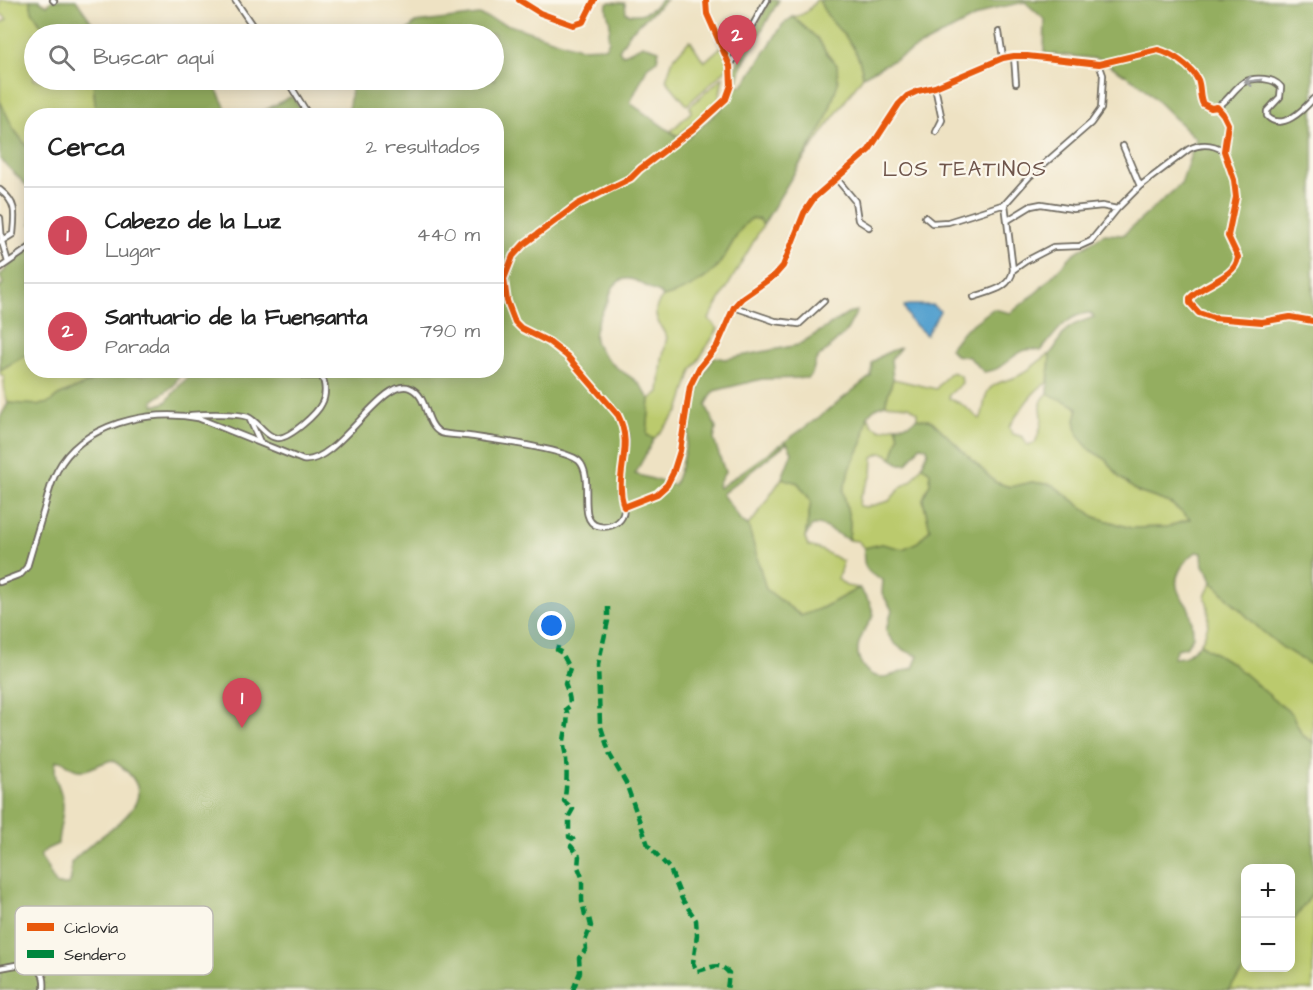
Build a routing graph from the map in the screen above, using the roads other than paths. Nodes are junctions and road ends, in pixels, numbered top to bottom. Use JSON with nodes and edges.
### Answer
{"nodes":[{"id":1,"x":235,"y":0,"type":"edge"},
{"id":2,"x":519,"y":0,"type":"edge"},
{"id":3,"x":594,"y":0,"type":"edge"},
{"id":4,"x":706,"y":0,"type":"edge"},
{"id":5,"x":767,"y":0,"type":"edge"},
{"id":6,"x":251,"y":24,"type":"edge"},
{"id":7,"x":999,"y":32,"type":"dead end"},
{"id":8,"x":1014,"y":56,"type":"junction"},
{"id":9,"x":1003,"y":58,"type":"junction"},
{"id":10,"x":1099,"y":64,"type":"junction"},
{"id":11,"x":730,"y":66,"type":"junction"},
{"id":12,"x":1016,"y":83,"type":"dead end"},
{"id":13,"x":935,"y":87,"type":"junction"},
{"id":14,"x":293,"y":90,"type":"edge"},
{"id":15,"x":1313,"y":99,"type":"edge"},
{"id":16,"x":1217,"y":107,"type":"junction"},
{"id":17,"x":304,"y":108,"type":"edge"},
{"id":18,"x":936,"y":132,"type":"dead end"},
{"id":19,"x":1123,"y":146,"type":"dead end"},
{"id":20,"x":1224,"y":151,"type":"junction"},
{"id":21,"x":836,"y":178,"type":"junction"},
{"id":22,"x":1140,"y":186,"type":"junction"},
{"id":23,"x":0,"y":189,"type":"edge"},
{"id":24,"x":1005,"y":204,"type":"junction"},
{"id":25,"x":1117,"y":209,"type":"junction"},
{"id":26,"x":925,"y":217,"type":"dead end"},
{"id":27,"x":0,"y":218,"type":"edge"},
{"id":28,"x":1008,"y":220,"type":"junction"},
{"id":29,"x":869,"y":227,"type":"dead end"},
{"id":30,"x":1,"y":242,"type":"edge"},
{"id":31,"x":24,"y":251,"type":"edge"},
{"id":32,"x":8,"y":262,"type":"junction"},
{"id":33,"x":0,"y":268,"type":"edge"},
{"id":34,"x":1013,"y":270,"type":"junction"},
{"id":35,"x":974,"y":297,"type":"dead end"},
{"id":36,"x":825,"y":301,"type":"dead end"},
{"id":37,"x":734,"y":307,"type":"junction"},
{"id":38,"x":1313,"y":321,"type":"edge"},
{"id":39,"x":322,"y":378,"type":"edge"},
{"id":40,"x":186,"y":416,"type":"junction"},
{"id":41,"x":249,"y":418,"type":"junction"},
{"id":42,"x":261,"y":443,"type":"junction"},
{"id":43,"x":624,"y":507,"type":"junction"},
{"id":44,"x":0,"y":582,"type":"edge"},
{"id":45,"x":15,"y":965,"type":"edge"},
{"id":46,"x":0,"y":968,"type":"edge"},
{"id":47,"x":43,"y":975,"type":"edge"},
{"id":48,"x":44,"y":990,"type":"edge"}],
"edges":[{"from":1,"to":6,"type":"street"},
{"from":2,"to":3,"type":"street"},
{"from":4,"to":11,"type":"street"},
{"from":5,"to":11,"type":"street"},
{"from":7,"to":9,"type":"street"},
{"from":8,"to":9,"type":"street"},
{"from":8,"to":10,"type":"street"},
{"from":8,"to":12,"type":"street"},
{"from":9,"to":13,"type":"street"},
{"from":10,"to":16,"type":"street"},
{"from":10,"to":24,"type":"street"},
{"from":11,"to":43,"type":"street"},
{"from":13,"to":18,"type":"street"},
{"from":13,"to":21,"type":"street"},
{"from":14,"to":17,"type":"street"},
{"from":15,"to":16,"type":"street","one_way":true},
{"from":16,"to":20,"type":"street"},
{"from":19,"to":22,"type":"street"},
{"from":20,"to":22,"type":"street"},
{"from":20,"to":38,"type":"street"},
{"from":21,"to":29,"type":"street"},
{"from":21,"to":37,"type":"street"},
{"from":22,"to":25,"type":"street"},
{"from":23,"to":30,"type":"street"},
{"from":24,"to":26,"type":"street"},
{"from":24,"to":28,"type":"street"},
{"from":25,"to":28,"type":"street"},
{"from":25,"to":34,"type":"street"},
{"from":27,"to":30,"type":"street"},
{"from":28,"to":34,"type":"street"},
{"from":30,"to":32,"type":"street"},
{"from":31,"to":32,"type":"street"},
{"from":32,"to":33,"type":"street"},
{"from":34,"to":35,"type":"street"},
{"from":36,"to":37,"type":"street"},
{"from":37,"to":43,"type":"street"},
{"from":39,"to":41,"type":"street"},
{"from":40,"to":41,"type":"street"},
{"from":40,"to":42,"type":"street"},
{"from":40,"to":44,"type":"street"},
{"from":41,"to":42,"type":"street"},
{"from":42,"to":43,"type":"street"},
{"from":45,"to":46,"type":"street"},
{"from":47,"to":48,"type":"street"}]}
